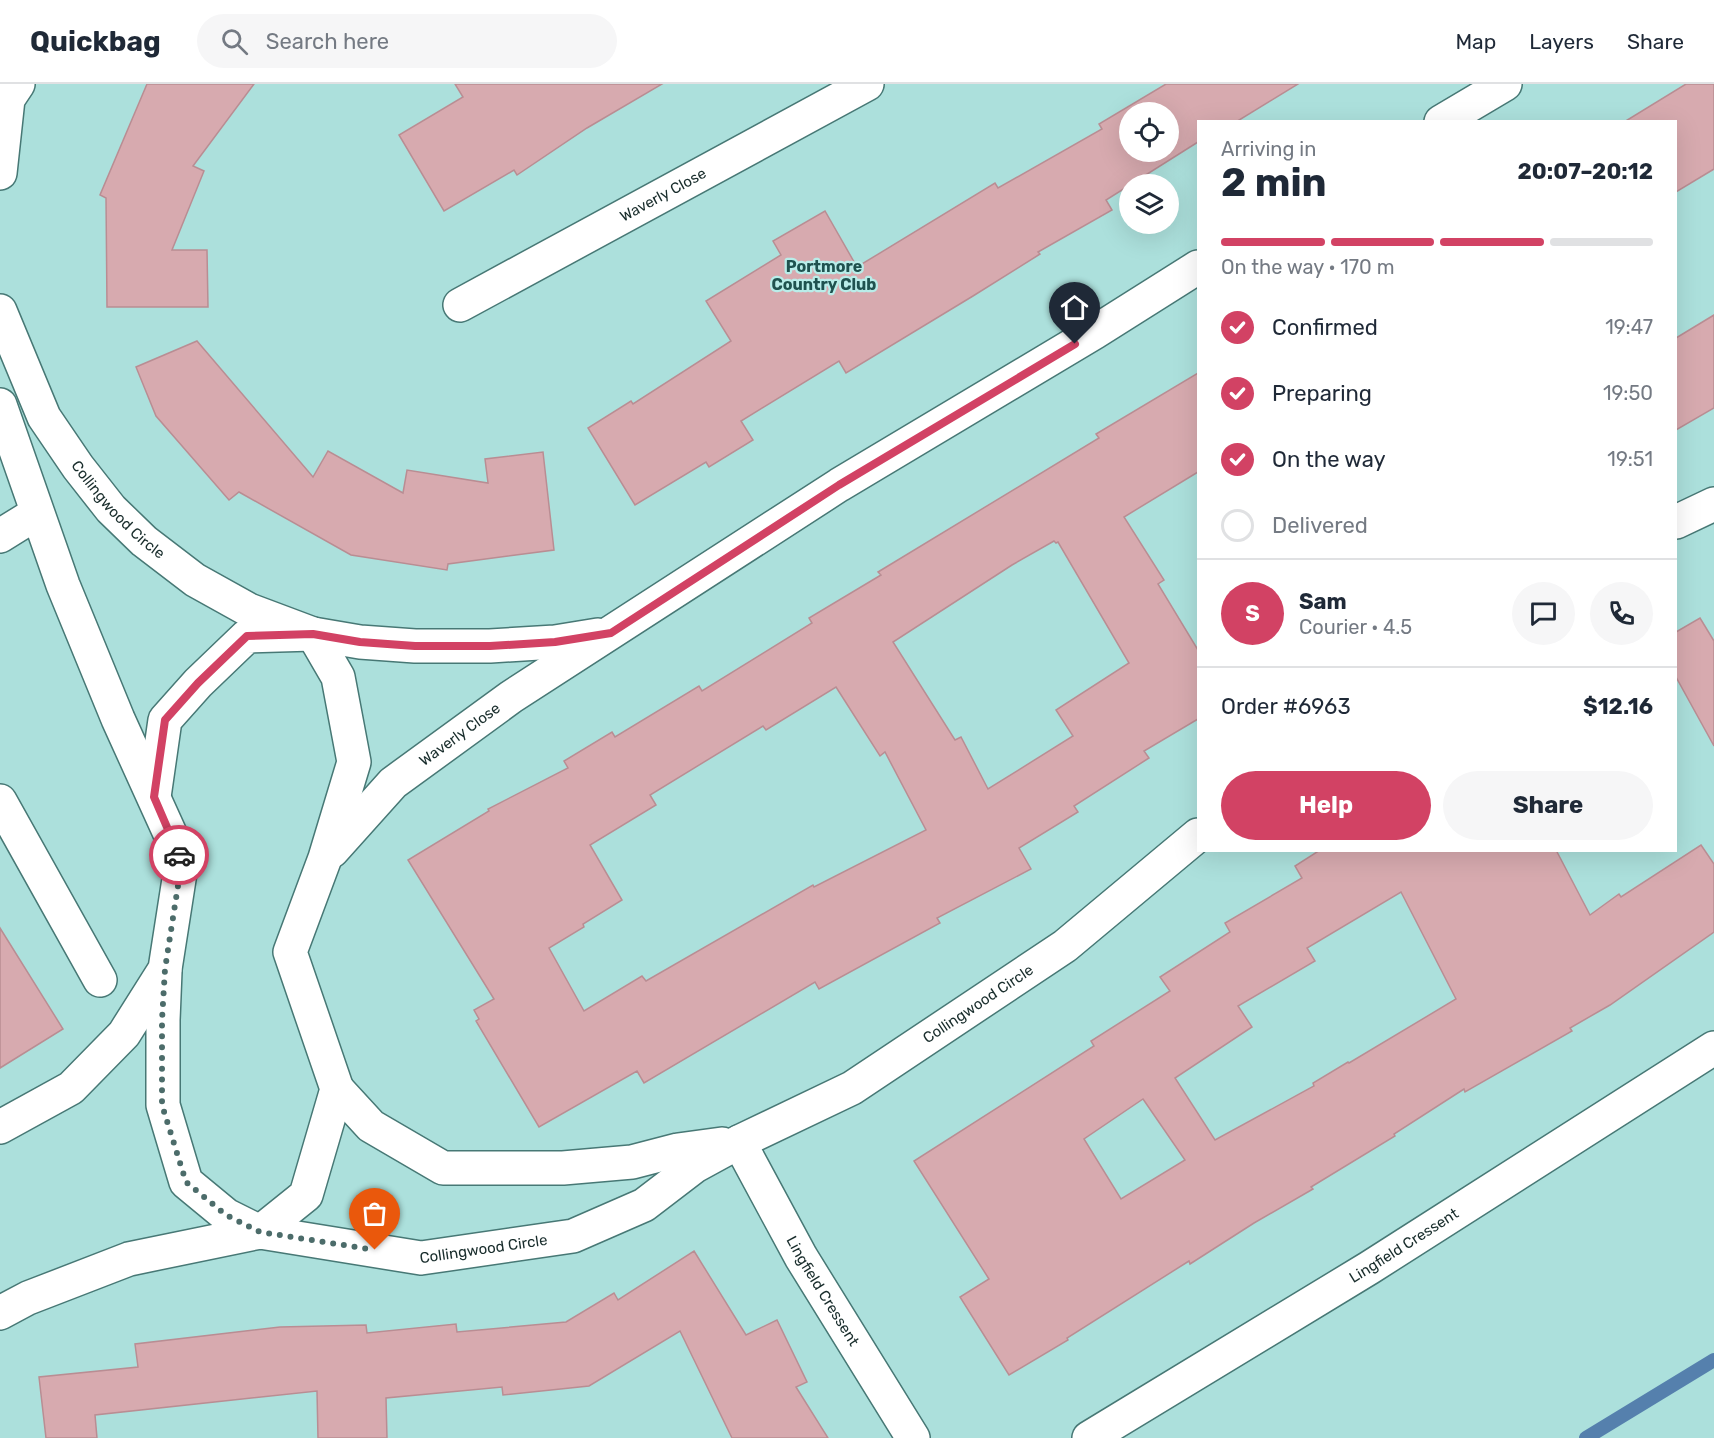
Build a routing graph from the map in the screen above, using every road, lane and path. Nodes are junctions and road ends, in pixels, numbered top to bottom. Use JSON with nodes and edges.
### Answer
{"nodes":[{"id":1,"x":18,"y":84,"type":"edge"},
{"id":2,"x":867,"y":84,"type":"edge"},
{"id":3,"x":1505,"y":84,"type":"edge"},
{"id":4,"x":1444,"y":120,"type":"edge"},
{"id":5,"x":0,"y":173,"type":"edge"},
{"id":6,"x":1197,"y":268,"type":"edge"},
{"id":7,"x":460,"y":305,"type":"dead end"},
{"id":8,"x":0,"y":311,"type":"edge"},
{"id":9,"x":0,"y":405,"type":"edge"},
{"id":10,"x":1714,"y":504,"type":"edge"},
{"id":11,"x":37,"y":513,"type":"junction"},
{"id":12,"x":1677,"y":522,"type":"edge"},
{"id":13,"x":0,"y":536,"type":"edge"},
{"id":14,"x":611,"y":633,"type":"junction"},
{"id":15,"x":313,"y":634,"type":"junction"},
{"id":16,"x":154,"y":797,"type":"junction"},
{"id":17,"x":0,"y":801,"type":"edge"},
{"id":18,"x":1197,"y":836,"type":"edge"},
{"id":19,"x":325,"y":858,"type":"junction"},
{"id":20,"x":165,"y":969,"type":"junction"},
{"id":21,"x":100,"y":980,"type":"dead end"},
{"id":22,"x":1714,"y":1048,"type":"edge"},
{"id":23,"x":337,"y":1089,"type":"junction"},
{"id":24,"x":0,"y":1127,"type":"edge"},
{"id":25,"x":739,"y":1142,"type":"junction"},
{"id":26,"x":260,"y":1232,"type":"junction"},
{"id":27,"x":0,"y":1313,"type":"edge"},
{"id":28,"x":913,"y":1438,"type":"edge"},
{"id":29,"x":1089,"y":1438,"type":"edge"}],
"edges":[{"from":1,"to":5,"type":"street"},
{"from":2,"to":7,"type":"street","name":"Waverly Close"},
{"from":3,"to":4,"type":"street"},
{"from":6,"to":14,"type":"street","name":"Waverly Close"},
{"from":8,"to":15,"type":"street","name":"Collingwood Circle"},
{"from":9,"to":11,"type":"street"},
{"from":10,"to":12,"type":"street"},
{"from":11,"to":13,"type":"street"},
{"from":11,"to":16,"type":"street"},
{"from":14,"to":15,"type":"street","name":"Waverly Close"},
{"from":14,"to":19,"type":"street","name":"Waverly Close"},
{"from":15,"to":16,"type":"street"},
{"from":15,"to":19,"type":"street"},
{"from":16,"to":20,"type":"street"},
{"from":17,"to":21,"type":"street"},
{"from":18,"to":25,"type":"street","name":"Collingwood Circle"},
{"from":19,"to":23,"type":"street"},
{"from":20,"to":24,"type":"street"},
{"from":20,"to":26,"type":"street"},
{"from":22,"to":29,"type":"street","name":"Lingfield Cressent"},
{"from":23,"to":25,"type":"street","name":"Collingwood Circle"},
{"from":23,"to":26,"type":"street"},
{"from":25,"to":26,"type":"street","name":"Collingwood Circle"},
{"from":25,"to":28,"type":"street","name":"Lingfield Cressent"},
{"from":26,"to":27,"type":"street","name":"Collingwood Circle"}]}
